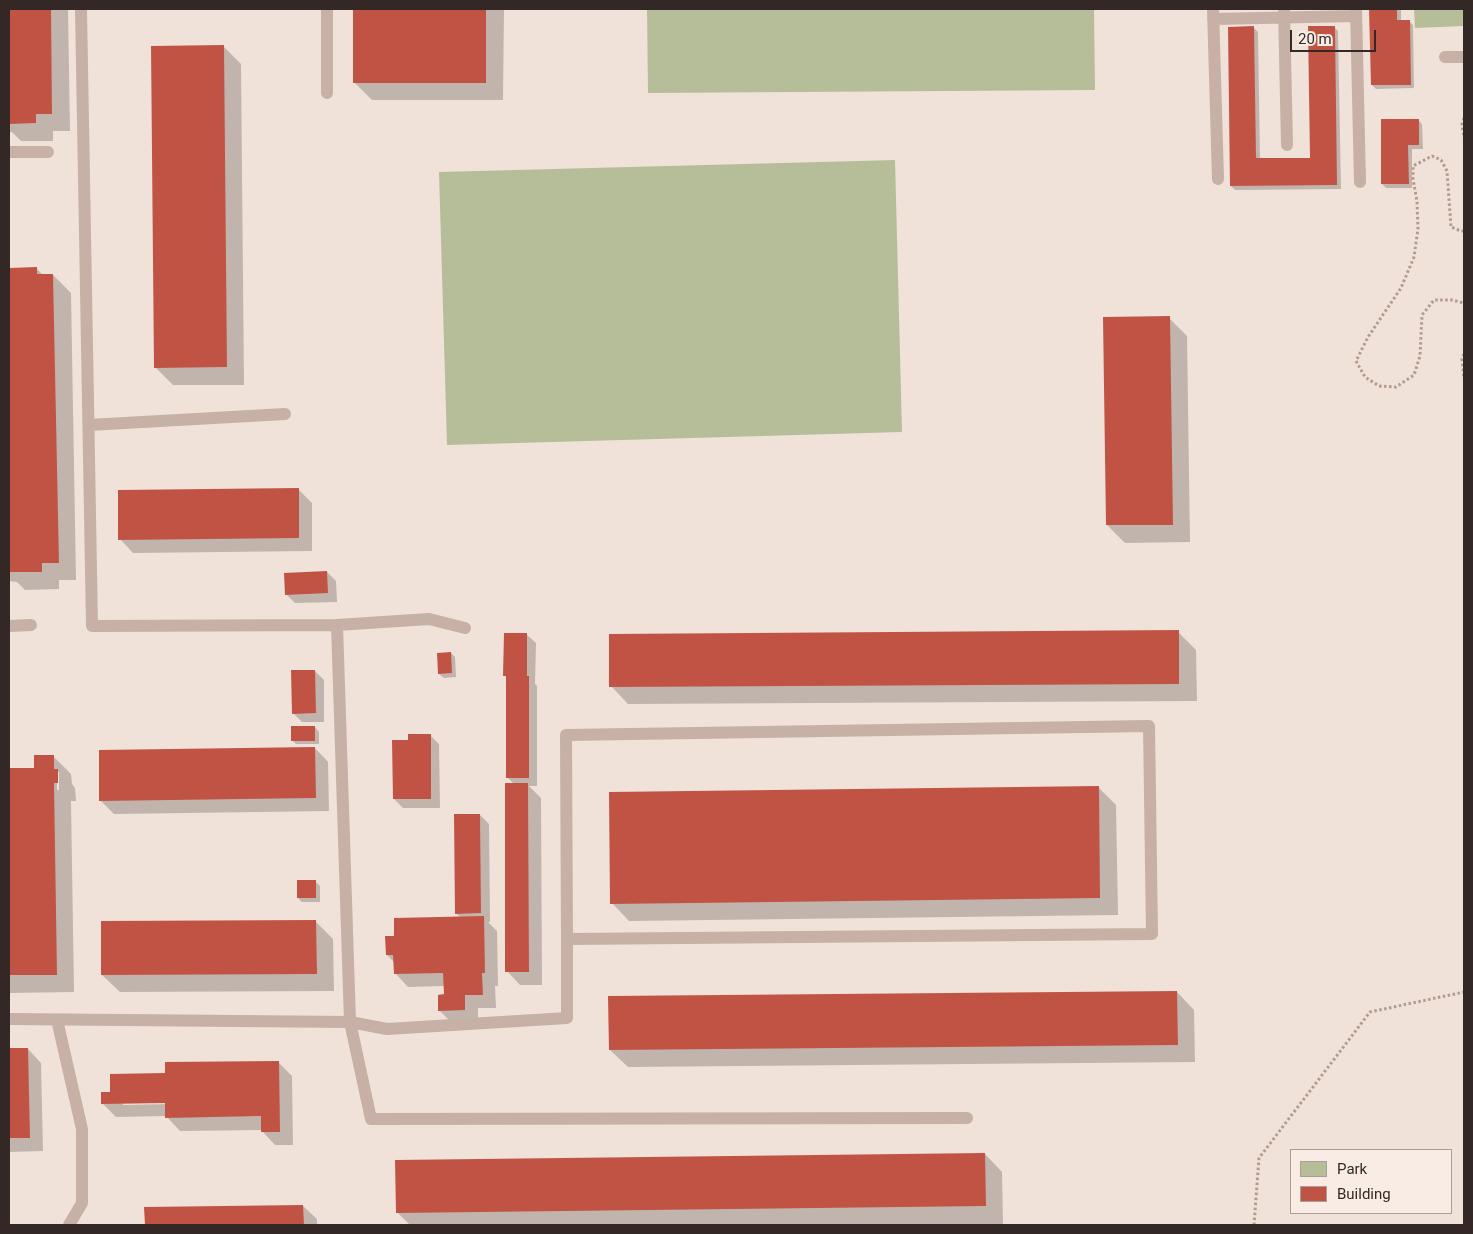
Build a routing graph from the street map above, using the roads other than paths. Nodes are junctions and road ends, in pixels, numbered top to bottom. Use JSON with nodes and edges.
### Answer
{"nodes":[{"id":1,"x":81,"y":9,"type":"edge"},
{"id":2,"x":326,"y":9,"type":"edge"},
{"id":3,"x":1356,"y":12,"type":"edge"},
{"id":4,"x":1284,"y":13,"type":"edge"},
{"id":5,"x":1213,"y":14,"type":"edge"},
{"id":6,"x":1445,"y":57,"type":"dead end"},
{"id":7,"x":1464,"y":57,"type":"edge"},
{"id":8,"x":327,"y":93,"type":"dead end"},
{"id":9,"x":1287,"y":145,"type":"dead end"},
{"id":10,"x":9,"y":152,"type":"edge"},
{"id":11,"x":48,"y":152,"type":"dead end"},
{"id":12,"x":1218,"y":179,"type":"dead end"},
{"id":13,"x":1360,"y":182,"type":"dead end"},
{"id":14,"x":285,"y":414,"type":"dead end"},
{"id":15,"x":88,"y":425,"type":"junction"},
{"id":16,"x":337,"y":625,"type":"junction"},
{"id":17,"x":9,"y":626,"type":"edge"},
{"id":18,"x":31,"y":626,"type":"dead end"},
{"id":19,"x":464,"y":628,"type":"dead end"},
{"id":20,"x":566,"y":939,"type":"junction"},
{"id":21,"x":9,"y":1019,"type":"edge"},
{"id":22,"x":57,"y":1020,"type":"junction"},
{"id":23,"x":350,"y":1022,"type":"junction"},
{"id":24,"x":967,"y":1118,"type":"dead end"},
{"id":25,"x":69,"y":1225,"type":"edge"}],
"edges":[{"from":1,"to":15,"type":"lane"},
{"from":2,"to":8,"type":"lane"},
{"from":3,"to":4,"type":"lane"},
{"from":3,"to":13,"type":"lane"},
{"from":4,"to":5,"type":"lane"},
{"from":4,"to":9,"type":"lane"},
{"from":5,"to":12,"type":"lane"},
{"from":6,"to":7,"type":"lane"},
{"from":10,"to":11,"type":"lane"},
{"from":14,"to":15,"type":"lane"},
{"from":15,"to":16,"type":"lane"},
{"from":16,"to":19,"type":"lane"},
{"from":16,"to":23,"type":"lane"},
{"from":17,"to":18,"type":"lane"},
{"from":20,"to":20,"type":"lane"},
{"from":20,"to":23,"type":"lane"},
{"from":21,"to":22,"type":"lane"},
{"from":22,"to":23,"type":"lane"},
{"from":22,"to":25,"type":"lane"},
{"from":23,"to":24,"type":"lane"}]}
